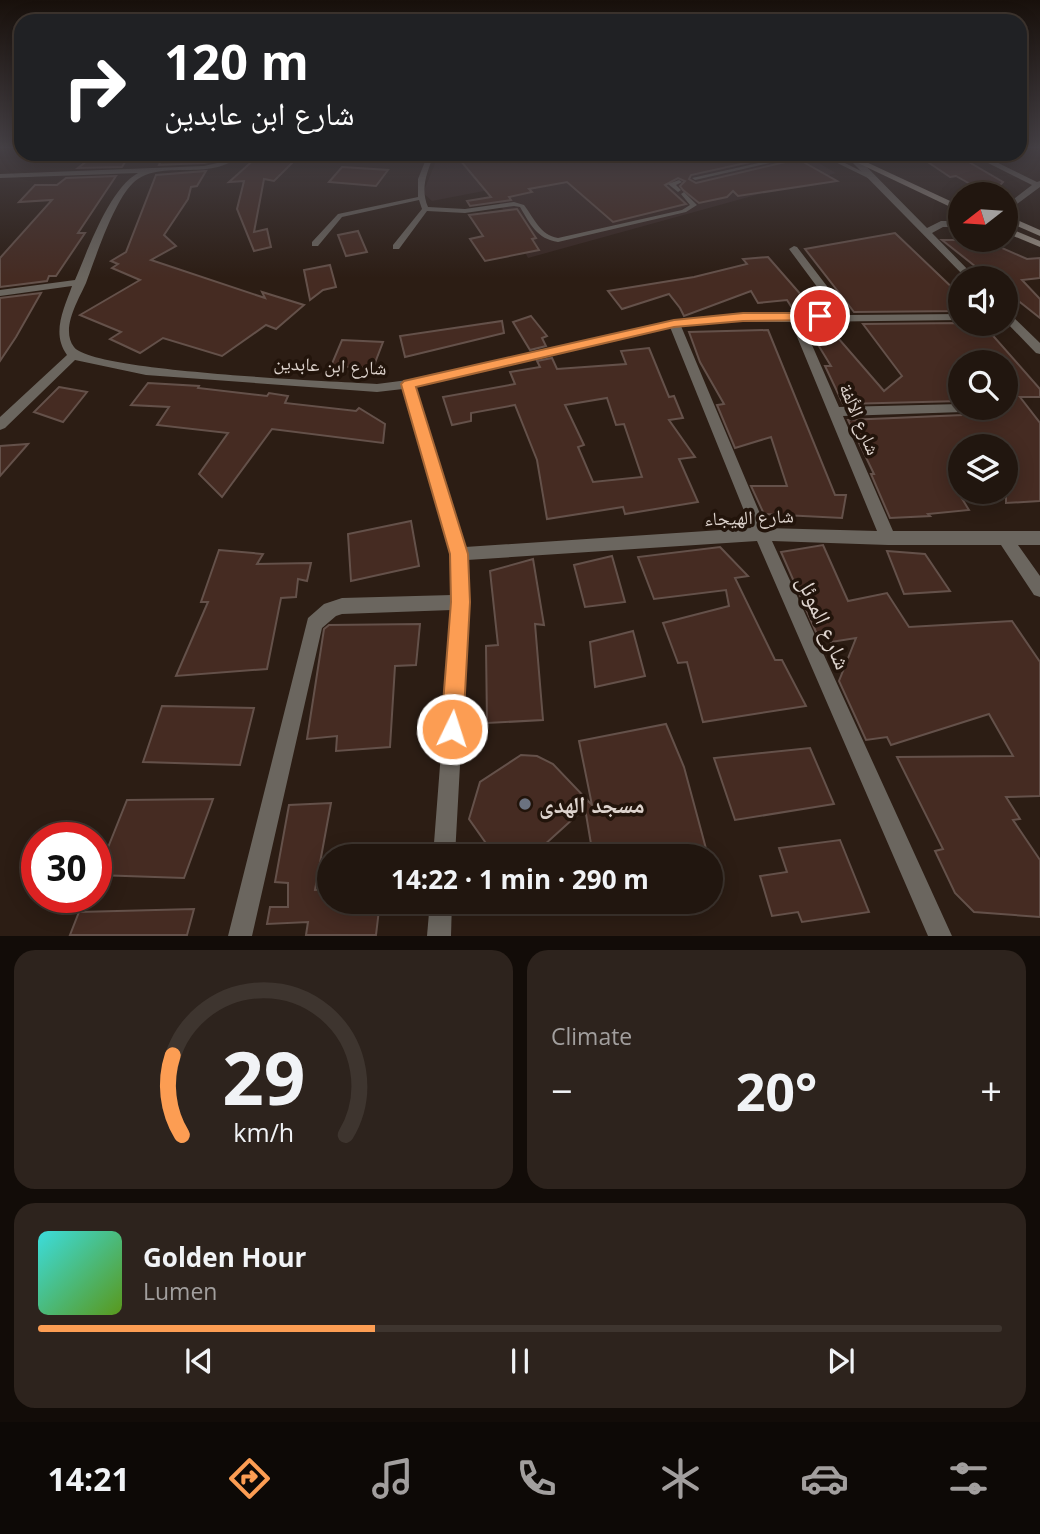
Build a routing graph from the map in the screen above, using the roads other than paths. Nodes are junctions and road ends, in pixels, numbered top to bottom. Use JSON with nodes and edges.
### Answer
{"nodes":[{"id":1,"x":124,"y":191,"type":"edge"},
{"id":2,"x":421,"y":191,"type":"edge"},
{"id":3,"x":679,"y":191,"type":"edge"},
{"id":4,"x":885,"y":191,"type":"edge"},
{"id":5,"x":925,"y":191,"type":"edge"},
{"id":6,"x":421,"y":198,"type":"junction"},
{"id":7,"x":948,"y":202,"type":"edge"},
{"id":8,"x":425,"y":209,"type":"junction"},
{"id":9,"x":1018,"y":223,"type":"edge"},
{"id":10,"x":948,"y":224,"type":"edge"},
{"id":11,"x":927,"y":233,"type":"junction"},
{"id":12,"x":1040,"y":233,"type":"edge"},
{"id":13,"x":1018,"y":235,"type":"edge"},
{"id":14,"x":315,"y":244,"type":"dead end"},
{"id":15,"x":1040,"y":244,"type":"edge"},
{"id":16,"x":396,"y":247,"type":"dead end"},
{"id":17,"x":794,"y":249,"type":"dead end"},
{"id":18,"x":959,"y":266,"type":"edge"},
{"id":19,"x":81,"y":282,"type":"junction"},
{"id":20,"x":0,"y":293,"type":"edge"},
{"id":21,"x":794,"y":316,"type":"junction"},
{"id":22,"x":845,"y":317,"type":"junction"},
{"id":23,"x":948,"y":317,"type":"edge"},
{"id":24,"x":674,"y":323,"type":"junction"},
{"id":25,"x":1018,"y":328,"type":"edge"},
{"id":26,"x":1040,"y":350,"type":"edge"},
{"id":27,"x":74,"y":355,"type":"junction"},
{"id":28,"x":408,"y":384,"type":"junction"},
{"id":29,"x":948,"y":408,"type":"edge"},
{"id":30,"x":836,"y":412,"type":"junction"},
{"id":31,"x":0,"y":425,"type":"edge"},
{"id":32,"x":761,"y":534,"type":"junction"},
{"id":33,"x":888,"y":538,"type":"junction"},
{"id":34,"x":1006,"y":538,"type":"junction"},
{"id":35,"x":1040,"y":538,"type":"edge"},
{"id":36,"x":459,"y":554,"type":"junction"},
{"id":37,"x":1040,"y":590,"type":"edge"},
{"id":38,"x":461,"y":602,"type":"junction"},
{"id":39,"x":445,"y":844,"type":"edge"},
{"id":40,"x":440,"y":914,"type":"edge"},
{"id":41,"x":240,"y":936,"type":"edge"},
{"id":42,"x":439,"y":936,"type":"edge"},
{"id":43,"x":940,"y":936,"type":"edge"}],
"edges":[{"from":1,"to":19,"type":"street"},
{"from":2,"to":6,"type":"lane"},
{"from":3,"to":8,"type":"lane"},
{"from":4,"to":11,"type":"street"},
{"from":5,"to":7,"type":"main road"},
{"from":6,"to":8,"type":"lane"},
{"from":6,"to":14,"type":"lane"},
{"from":8,"to":16,"type":"lane"},
{"from":9,"to":12,"type":"main road"},
{"from":10,"to":11,"type":"street"},
{"from":11,"to":18,"type":"street"},
{"from":13,"to":15,"type":"main road"},
{"from":17,"to":22,"type":"street"},
{"from":19,"to":20,"type":"street"},
{"from":19,"to":27,"type":"street"},
{"from":21,"to":22,"type":"street","name":"شارع ابن عابدين"},
{"from":21,"to":24,"type":"street","name":"شارع ابن عابدين"},
{"from":21,"to":30,"type":"street","name":"شارع الألفة"},
{"from":22,"to":23,"type":"street","name":"شارع ابن عابدين"},
{"from":24,"to":28,"type":"street","name":"شارع ابن عابدين"},
{"from":24,"to":32,"type":"street","name":"شارع الموئل"},
{"from":25,"to":26,"type":"street"},
{"from":27,"to":28,"type":"street","name":"شارع ابن عابدين"},
{"from":27,"to":31,"type":"street"},
{"from":28,"to":36,"type":"street"},
{"from":29,"to":30,"type":"street"},
{"from":30,"to":33,"type":"street","name":"شارع الألفة"},
{"from":32,"to":33,"type":"street","name":"شارع الهيجاء"},
{"from":32,"to":36,"type":"street","name":"شارع الهيجاء"},
{"from":32,"to":43,"type":"street","name":"شارع الموئل"},
{"from":33,"to":34,"type":"street","name":"شارع الهيجاء"},
{"from":34,"to":35,"type":"street","name":"شارع الهيجاء"},
{"from":34,"to":37,"type":"street"},
{"from":36,"to":38,"type":"street"},
{"from":38,"to":39,"type":"street"},
{"from":38,"to":41,"type":"street"},
{"from":40,"to":42,"type":"street"}]}
